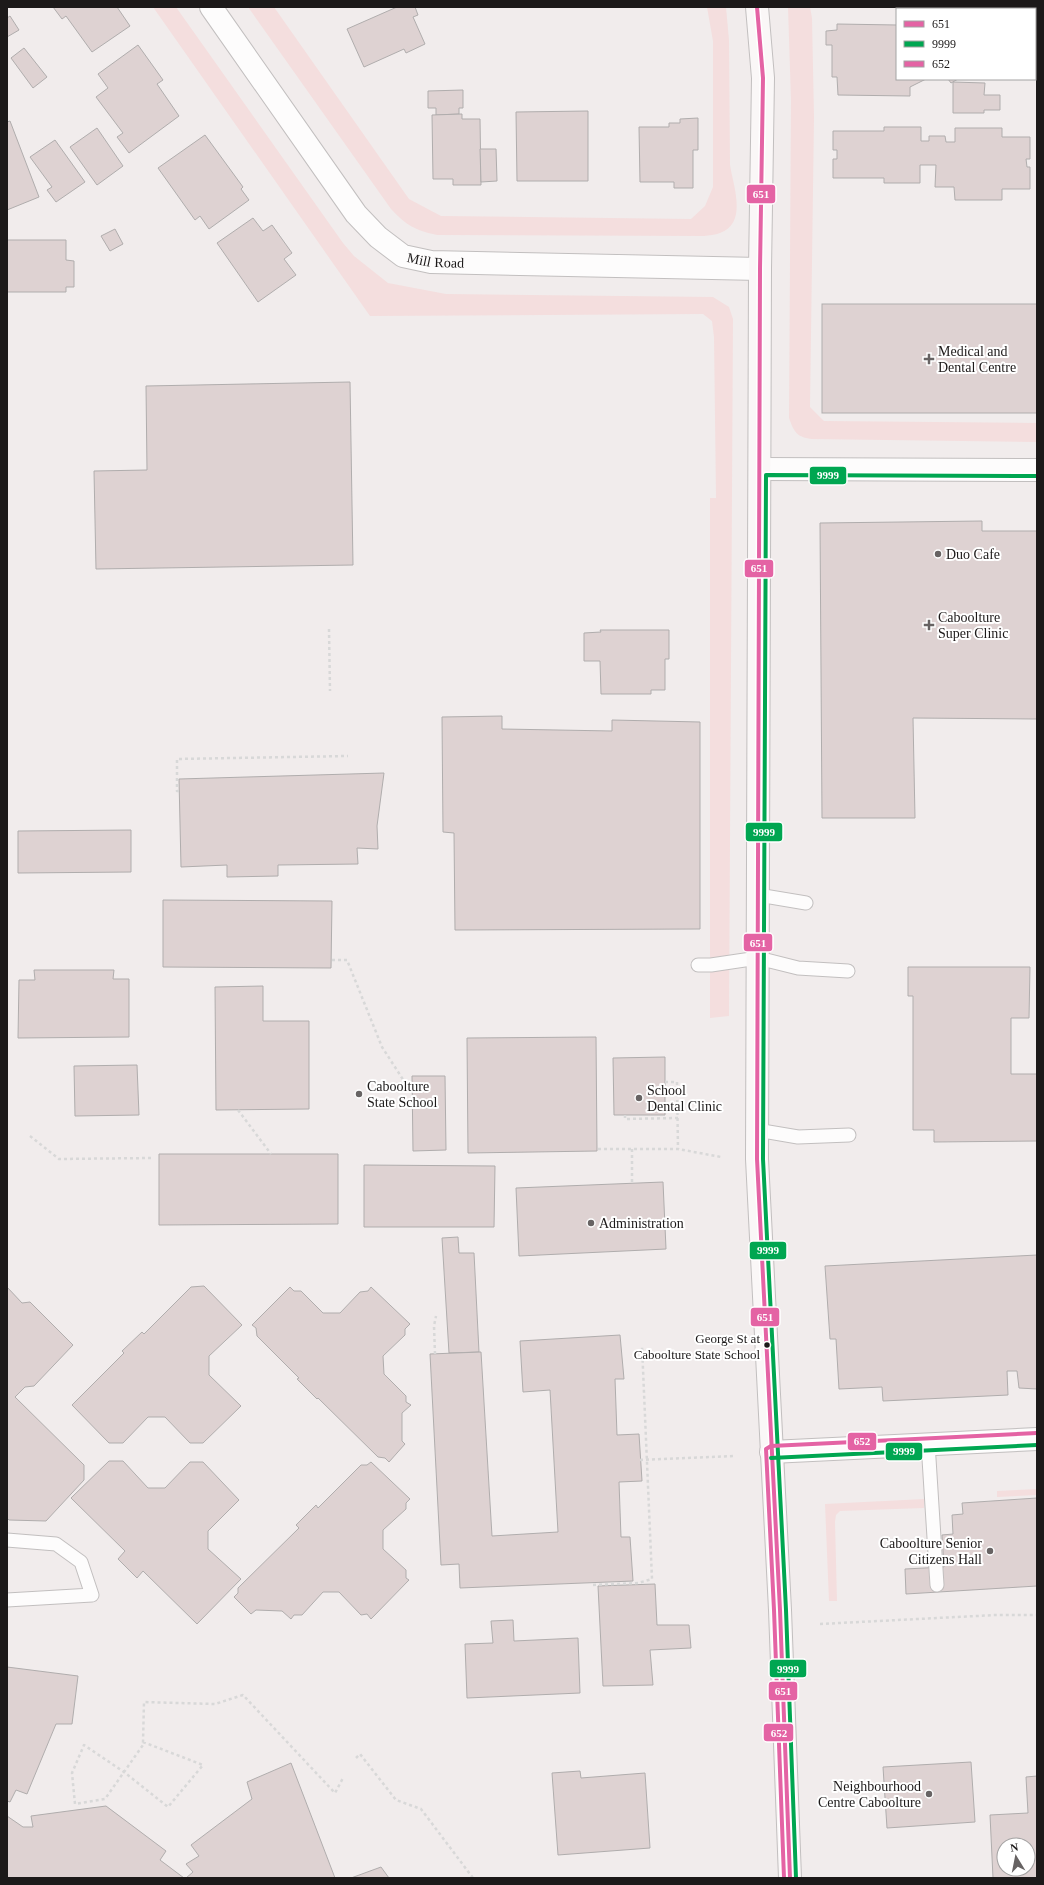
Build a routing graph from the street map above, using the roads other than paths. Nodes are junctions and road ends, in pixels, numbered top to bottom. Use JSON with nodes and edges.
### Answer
{"nodes":[{"id":1,"x":210,"y":7,"type":"edge"},
{"id":2,"x":757,"y":7,"type":"edge"},
{"id":3,"x":760,"y":269,"type":"junction"},
{"id":4,"x":760,"y":469,"type":"junction"},
{"id":5,"x":1037,"y":470,"type":"edge"},
{"id":6,"x":758,"y":895,"type":"junction"},
{"id":7,"x":806,"y":902,"type":"dead end"},
{"id":8,"x":758,"y":958,"type":"junction"},
{"id":9,"x":698,"y":965,"type":"dead end"},
{"id":10,"x":848,"y":971,"type":"dead end"},
{"id":11,"x":757,"y":1130,"type":"junction"},
{"id":12,"x":849,"y":1135,"type":"dead end"},
{"id":13,"x":1037,"y":1439,"type":"edge"},
{"id":14,"x":928,"y":1443,"type":"junction"},
{"id":15,"x":771,"y":1452,"type":"junction"},
{"id":16,"x":7,"y":1540,"type":"edge"},
{"id":17,"x":937,"y":1585,"type":"dead end"},
{"id":18,"x":7,"y":1600,"type":"edge"},
{"id":19,"x":790,"y":1878,"type":"edge"}],
"edges":[{"from":1,"to":3,"type":"street","name":"Mill Road"},
{"from":2,"to":3,"type":"street"},
{"from":3,"to":4,"type":"street"},
{"from":4,"to":5,"type":"street"},
{"from":4,"to":6,"type":"street"},
{"from":6,"to":7,"type":"lane"},
{"from":6,"to":8,"type":"street"},
{"from":8,"to":9,"type":"lane"},
{"from":8,"to":10,"type":"lane"},
{"from":8,"to":11,"type":"street"},
{"from":11,"to":12,"type":"lane"},
{"from":11,"to":15,"type":"street"},
{"from":13,"to":14,"type":"street"},
{"from":14,"to":15,"type":"street"},
{"from":14,"to":17,"type":"lane"},
{"from":15,"to":19,"type":"street"},
{"from":16,"to":18,"type":"lane"}]}
